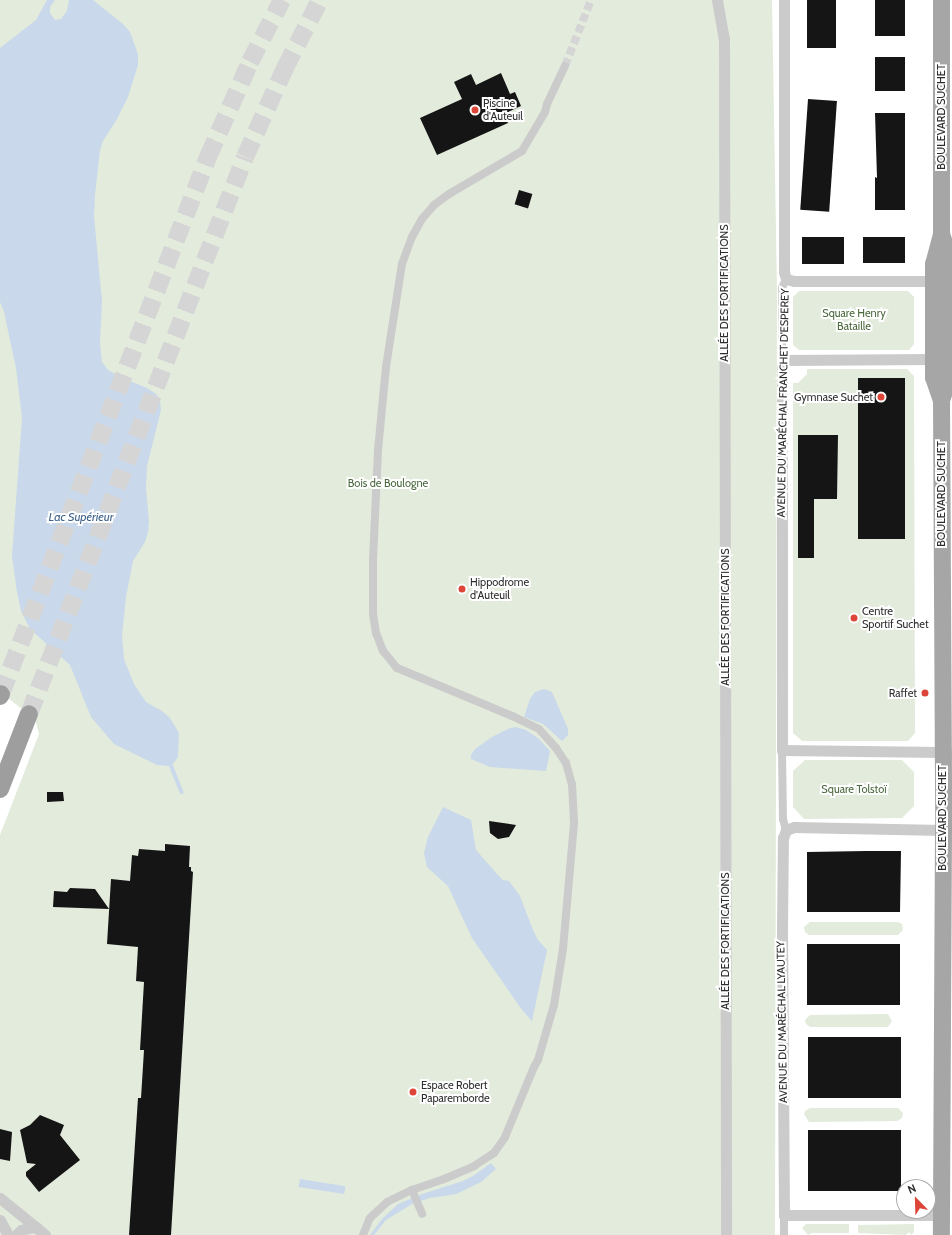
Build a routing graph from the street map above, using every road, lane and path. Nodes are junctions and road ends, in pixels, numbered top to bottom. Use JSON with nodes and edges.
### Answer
{"nodes":[{"id":1,"x":717,"y":0,"type":"edge"},
{"id":2,"x":784,"y":0,"type":"edge"},
{"id":3,"x":941,"y":0,"type":"edge"},
{"id":4,"x":565,"y":66,"type":"tunnel mouth"},
{"id":5,"x":941,"y":234,"type":"junction"},
{"id":6,"x":786,"y":279,"type":"junction"},
{"id":7,"x":933,"y":281,"type":"junction"},
{"id":8,"x":933,"y":359,"type":"junction"},
{"id":9,"x":784,"y":360,"type":"junction"},
{"id":10,"x":941,"y":400,"type":"junction"},
{"id":11,"x":29,"y":714,"type":"tunnel mouth"},
{"id":12,"x":782,"y":750,"type":"junction"},
{"id":13,"x":947,"y":754,"type":"edge"},
{"id":14,"x":0,"y":790,"type":"edge"},
{"id":15,"x":786,"y":830,"type":"junction"},
{"id":16,"x":942,"y":830,"type":"junction"},
{"id":17,"x":412,"y":1190,"type":"junction"},
{"id":18,"x":0,"y":1198,"type":"edge"},
{"id":19,"x":422,"y":1214,"type":"dead end"},
{"id":20,"x":784,"y":1215,"type":"junction"},
{"id":21,"x":941,"y":1215,"type":"junction"},
{"id":22,"x":0,"y":1220,"type":"edge"},
{"id":23,"x":41,"y":1232,"type":"edge"},
{"id":24,"x":8,"y":1235,"type":"edge"},
{"id":25,"x":16,"y":1235,"type":"edge"},
{"id":26,"x":363,"y":1235,"type":"edge"},
{"id":27,"x":726,"y":1235,"type":"edge"},
{"id":28,"x":784,"y":1235,"type":"edge"},
{"id":29,"x":941,"y":1235,"type":"edge"}],
"edges":[{"from":1,"to":27,"type":"street","name":"ALLÉE DES FORTIFICATIONS"},
{"from":2,"to":6,"type":"street","name":"AVENUE DU MARÉCHAL FRANCHET D'ESPEREY"},
{"from":3,"to":5,"type":"main road","name":"BOULEVARD SUCHET"},
{"from":4,"to":17,"type":"street"},
{"from":5,"to":7,"type":"main road","name":"BOULEVARD SUCHET"},
{"from":5,"to":10,"type":"main road","name":"BOULEVARD SUCHET"},
{"from":6,"to":7,"type":"street"},
{"from":6,"to":9,"type":"street","name":"AVENUE DU MARÉCHAL FRANCHET D'ESPEREY"},
{"from":7,"to":8,"type":"main road","name":"BOULEVARD SUCHET"},
{"from":8,"to":9,"type":"street"},
{"from":8,"to":10,"type":"main road","name":"BOULEVARD SUCHET"},
{"from":9,"to":12,"type":"street","name":"AVENUE DU MARÉCHAL FRANCHET D'ESPEREY"},
{"from":10,"to":13,"type":"main road","name":"BOULEVARD SUCHET"},
{"from":11,"to":14,"type":"highway"},
{"from":12,"to":13,"type":"street"},
{"from":12,"to":15,"type":"street","name":"AVENUE DU MARÉCHAL FRANCHET D'ESPEREY"},
{"from":13,"to":16,"type":"main road","name":"BOULEVARD SUCHET"},
{"from":15,"to":16,"type":"street"},
{"from":15,"to":20,"type":"street","name":"AVENUE DU MARÉCHAL LYAUTEY"},
{"from":16,"to":21,"type":"main road","name":"BOULEVARD SUCHET"},
{"from":17,"to":19,"type":"street"},
{"from":17,"to":26,"type":"street"},
{"from":18,"to":23,"type":"street"},
{"from":20,"to":21,"type":"street"},
{"from":20,"to":28,"type":"street"},
{"from":21,"to":29,"type":"main road","name":"BOULEVARD SUCHET"},
{"from":22,"to":24,"type":"street"},
{"from":23,"to":25,"type":"street"}]}
